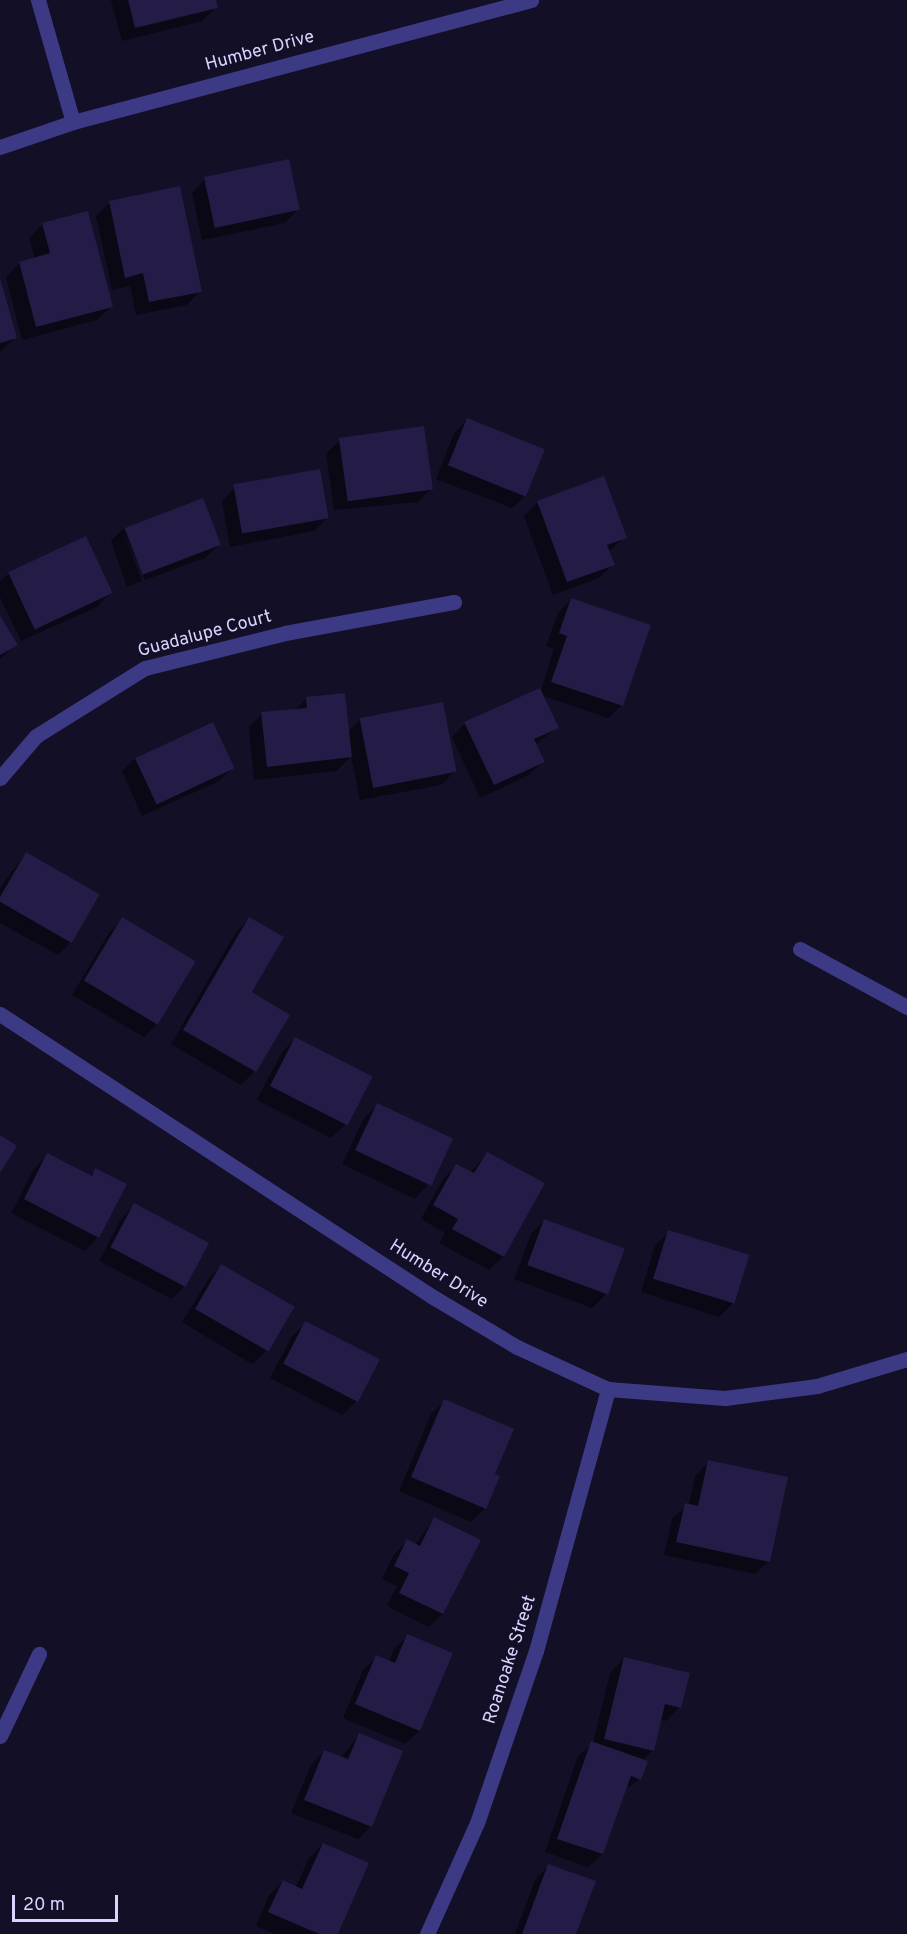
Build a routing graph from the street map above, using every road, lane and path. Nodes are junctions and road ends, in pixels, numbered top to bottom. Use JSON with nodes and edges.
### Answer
{"nodes":[{"id":1,"x":38,"y":0,"type":"edge"},
{"id":2,"x":531,"y":0,"type":"edge"},
{"id":3,"x":73,"y":122,"type":"junction"},
{"id":4,"x":0,"y":147,"type":"edge"},
{"id":5,"x":454,"y":602,"type":"dead end"},
{"id":6,"x":0,"y":778,"type":"edge"},
{"id":7,"x":800,"y":949,"type":"dead end"},
{"id":8,"x":907,"y":1007,"type":"edge"},
{"id":9,"x":0,"y":1014,"type":"edge"},
{"id":10,"x":907,"y":1359,"type":"edge"},
{"id":11,"x":608,"y":1389,"type":"junction"},
{"id":12,"x":39,"y":1654,"type":"dead end"},
{"id":13,"x":0,"y":1736,"type":"edge"},
{"id":14,"x":427,"y":1934,"type":"edge"}],
"edges":[{"from":1,"to":3,"type":"street"},
{"from":2,"to":3,"type":"street","name":"Humber Drive"},
{"from":3,"to":4,"type":"street","name":"Humber Drive"},
{"from":5,"to":6,"type":"street","name":"Guadalupe Court"},
{"from":7,"to":8,"type":"street"},
{"from":9,"to":11,"type":"street","name":"Humber Drive"},
{"from":10,"to":11,"type":"street","name":"Humber Drive"},
{"from":11,"to":14,"type":"street","name":"Roanoake Street"},
{"from":12,"to":13,"type":"street"}]}
